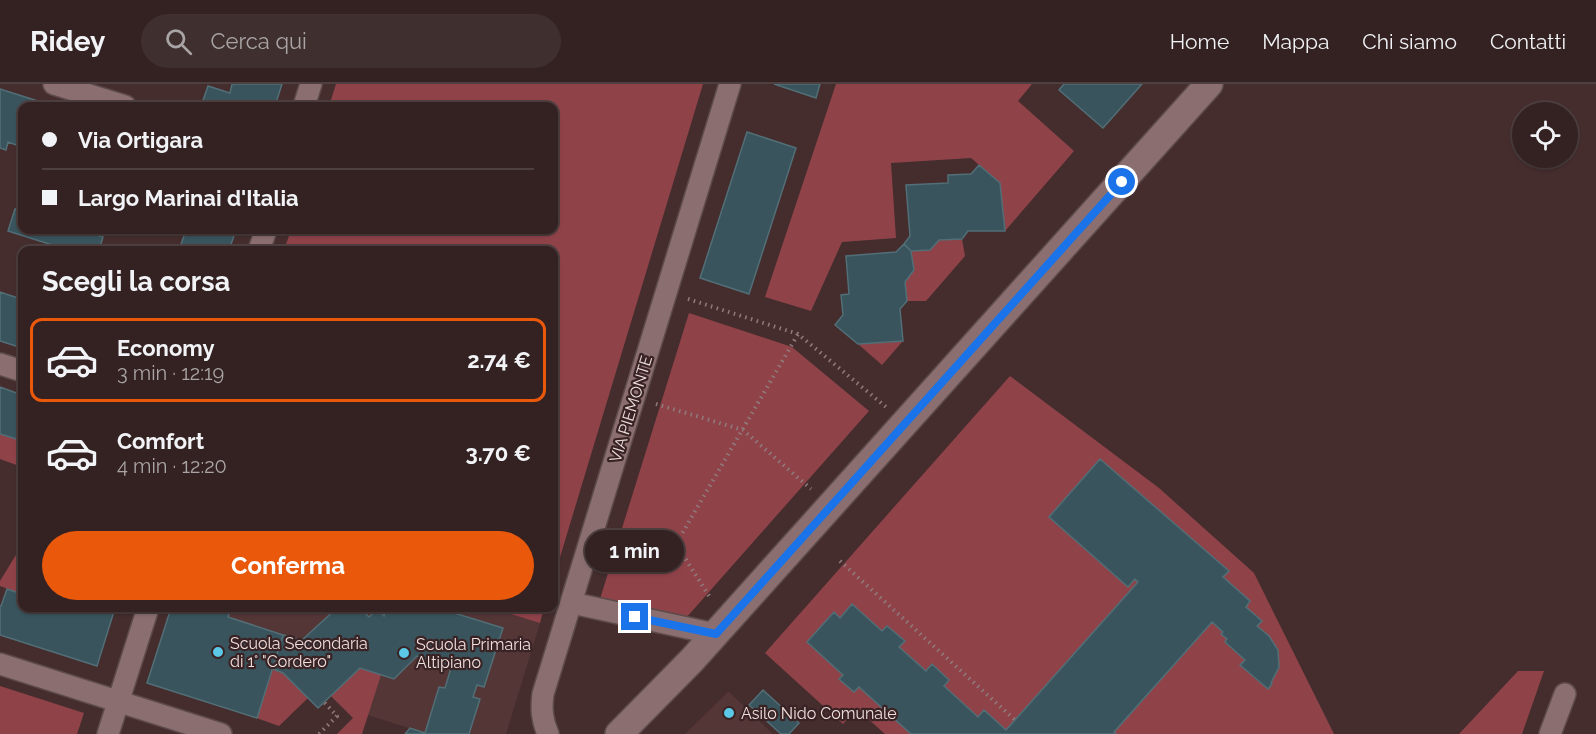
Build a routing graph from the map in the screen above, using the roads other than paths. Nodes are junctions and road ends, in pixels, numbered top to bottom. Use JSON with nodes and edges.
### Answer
{"nodes":[{"id":1,"x":54,"y":84,"type":"edge"},
{"id":2,"x":311,"y":84,"type":"edge"},
{"id":3,"x":730,"y":84,"type":"edge"},
{"id":4,"x":1209,"y":84,"type":"edge"},
{"id":5,"x":112,"y":102,"type":"edge"},
{"id":6,"x":305,"y":102,"type":"edge"},
{"id":7,"x":0,"y":364,"type":"edge"},
{"id":8,"x":18,"y":370,"type":"edge"},
{"id":9,"x":572,"y":603,"type":"junction"},
{"id":10,"x":147,"y":612,"type":"edge"},
{"id":11,"x":716,"y":634,"type":"junction"},
{"id":12,"x":0,"y":664,"type":"edge"},
{"id":13,"x":1565,"y":694,"type":"dead end"},
{"id":14,"x":118,"y":702,"type":"junction"},
{"id":15,"x":108,"y":734,"type":"edge"},
{"id":16,"x":221,"y":734,"type":"edge"},
{"id":17,"x":548,"y":734,"type":"edge"},
{"id":18,"x":619,"y":734,"type":"edge"},
{"id":19,"x":1550,"y":734,"type":"edge"}],
"edges":[{"from":1,"to":5,"type":"street"},
{"from":2,"to":6,"type":"street"},
{"from":3,"to":9,"type":"street","name":"VIA PIEMONTE"},
{"from":4,"to":11,"type":"street"},
{"from":7,"to":8,"type":"street"},
{"from":9,"to":11,"type":"street"},
{"from":9,"to":17,"type":"street","name":"VIA PIEMONTE"},
{"from":10,"to":14,"type":"street"},
{"from":11,"to":18,"type":"street"},
{"from":12,"to":14,"type":"street"},
{"from":13,"to":19,"type":"street"},
{"from":14,"to":15,"type":"street"},
{"from":14,"to":16,"type":"street"}]}
